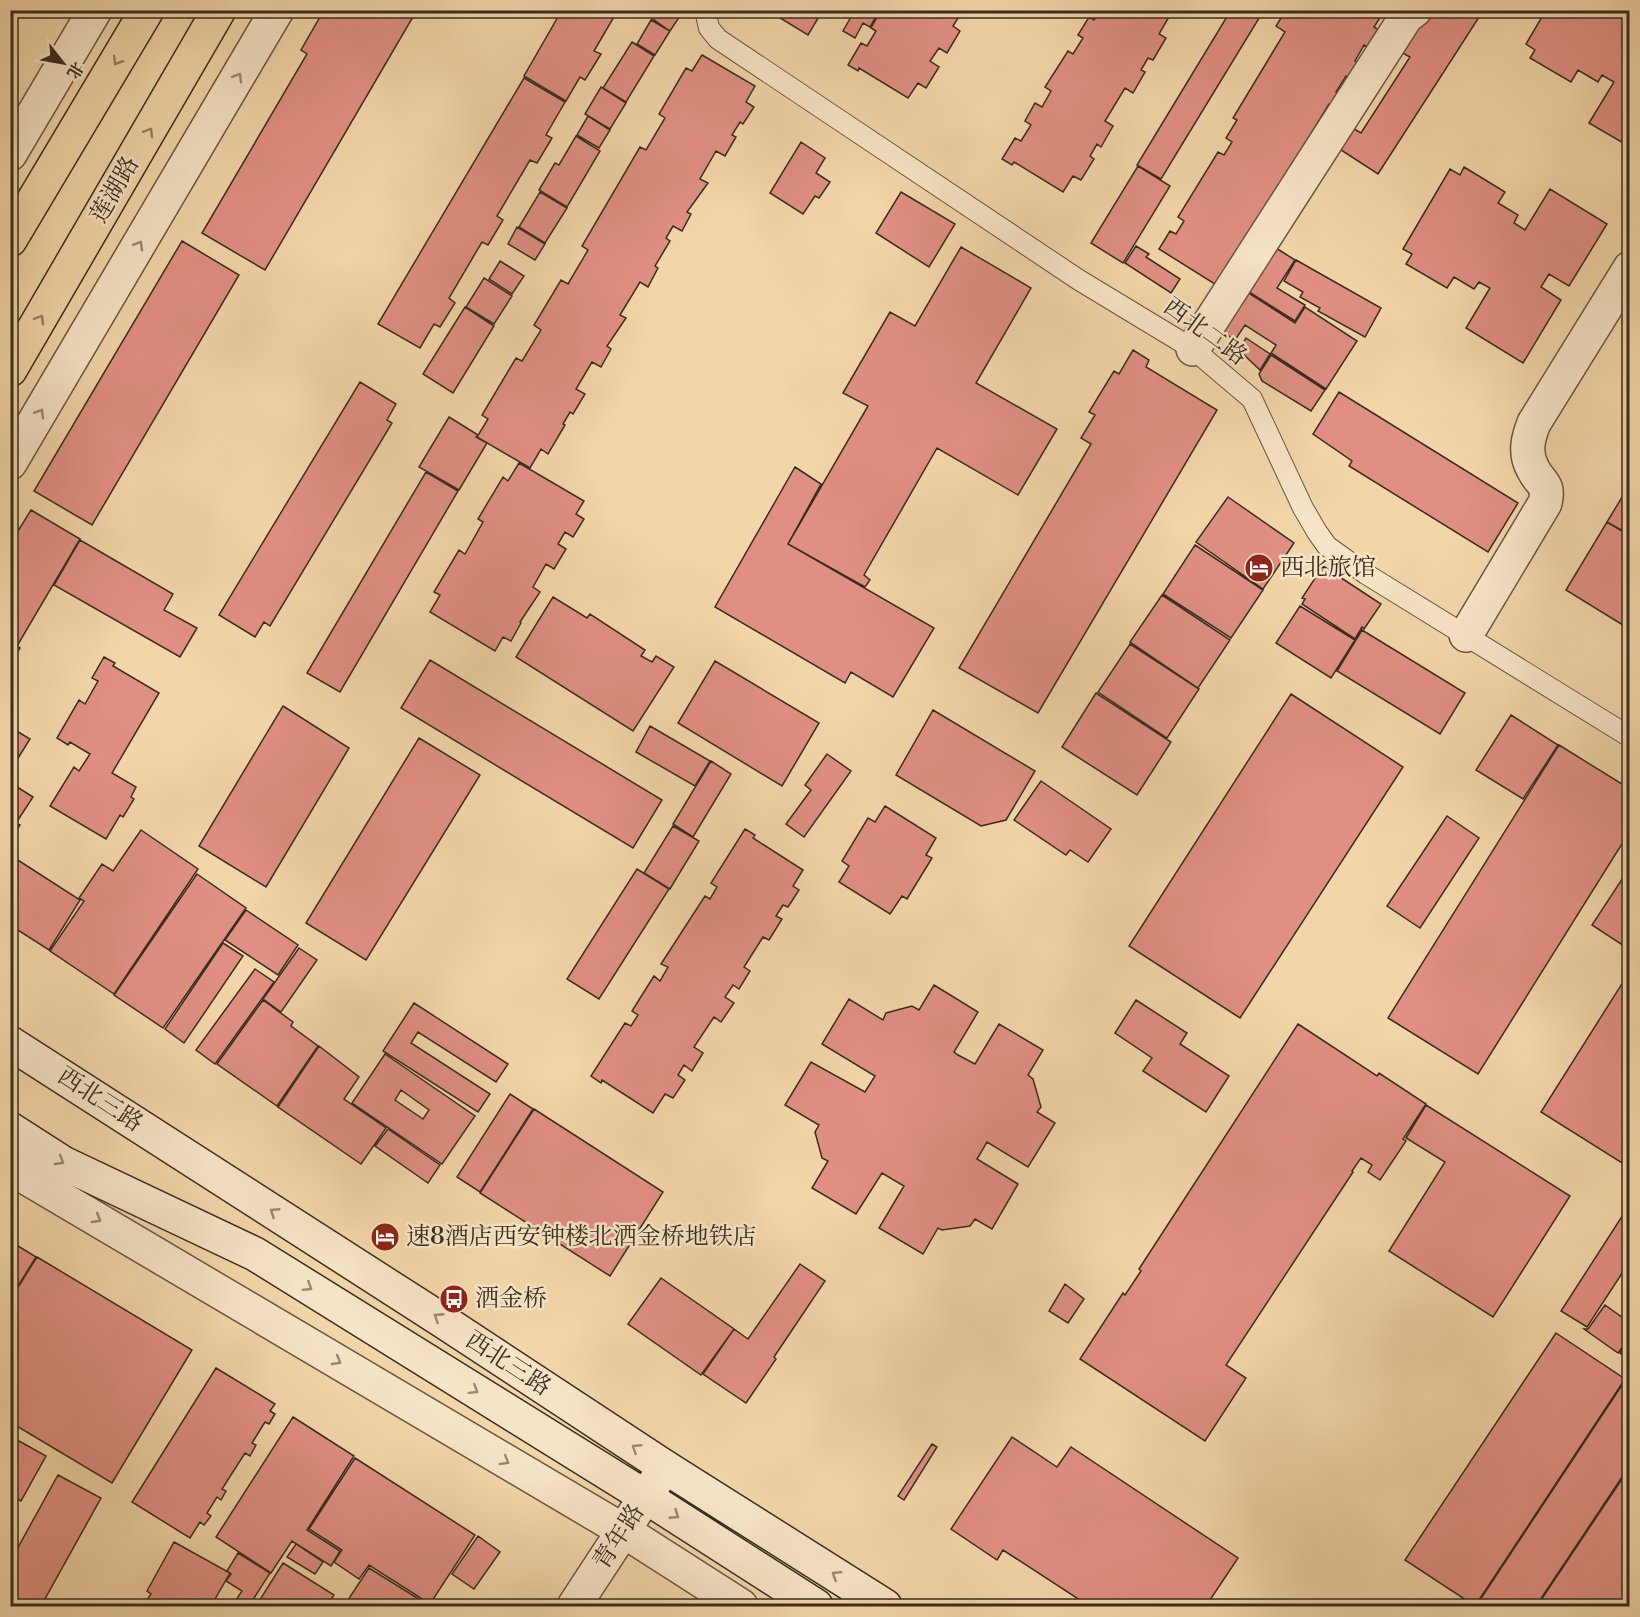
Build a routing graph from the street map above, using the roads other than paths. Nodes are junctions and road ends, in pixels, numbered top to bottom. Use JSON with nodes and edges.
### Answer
{"nodes":[{"id":1,"x":95,"y":10,"type":"edge"},
{"id":2,"x":147,"y":10,"type":"edge"},
{"id":3,"x":219,"y":10,"type":"edge"},
{"id":4,"x":277,"y":10,"type":"edge"},
{"id":5,"x":705,"y":10,"type":"edge"},
{"id":6,"x":1415,"y":10,"type":"edge"},
{"id":7,"x":19,"y":135,"type":"edge"},
{"id":8,"x":10,"y":154,"type":"edge"},
{"id":9,"x":10,"y":240,"type":"edge"},
{"id":10,"x":1629,"y":268,"type":"edge"},
{"id":11,"x":1193,"y":349,"type":"junction"},
{"id":12,"x":10,"y":370,"type":"edge"},
{"id":13,"x":10,"y":463,"type":"edge"},
{"id":14,"x":1467,"y":635,"type":"junction"},
{"id":15,"x":1629,"y":737,"type":"edge"},
{"id":16,"x":10,"y":1042,"type":"edge"},
{"id":17,"x":10,"y":1129,"type":"edge"},
{"id":18,"x":10,"y":1168,"type":"edge"},
{"id":19,"x":664,"y":1467,"type":"junction"},
{"id":20,"x":646,"y":1497,"type":"junction"},
{"id":21,"x":624,"y":1531,"type":"junction"},
{"id":22,"x":574,"y":1606,"type":"edge"},
{"id":23,"x":741,"y":1606,"type":"edge"},
{"id":24,"x":816,"y":1606,"type":"edge"},
{"id":25,"x":885,"y":1606,"type":"edge"}],
"edges":[{"from":1,"to":7,"type":"street"},
{"from":2,"to":9,"type":"main road","one_way":true},
{"from":12,"to":3,"type":"main road","name":"莲湖路","one_way":true},
{"from":13,"to":4,"type":"street","one_way":true},
{"from":5,"to":11,"type":"lane","name":"西北二路"},
{"from":6,"to":11,"type":"street"},
{"from":7,"to":8,"type":"street"},
{"from":10,"to":14,"type":"street"},
{"from":11,"to":14,"type":"lane","name":"西北二路"},
{"from":14,"to":15,"type":"lane","name":"西北二路"},
{"from":19,"to":16,"type":"street","name":"西北三路","one_way":true},
{"from":17,"to":20,"type":"street","name":"西北三路","one_way":true},
{"from":18,"to":21,"type":"street","one_way":true},
{"from":19,"to":20,"type":"street","name":"青年路"},
{"from":25,"to":19,"type":"street","name":"西北三路","one_way":true},
{"from":20,"to":21,"type":"street","name":"青年路"},
{"from":20,"to":24,"type":"street","name":"西北三路","one_way":true},
{"from":21,"to":22,"type":"street","name":"青年路"},
{"from":21,"to":23,"type":"street"}]}
